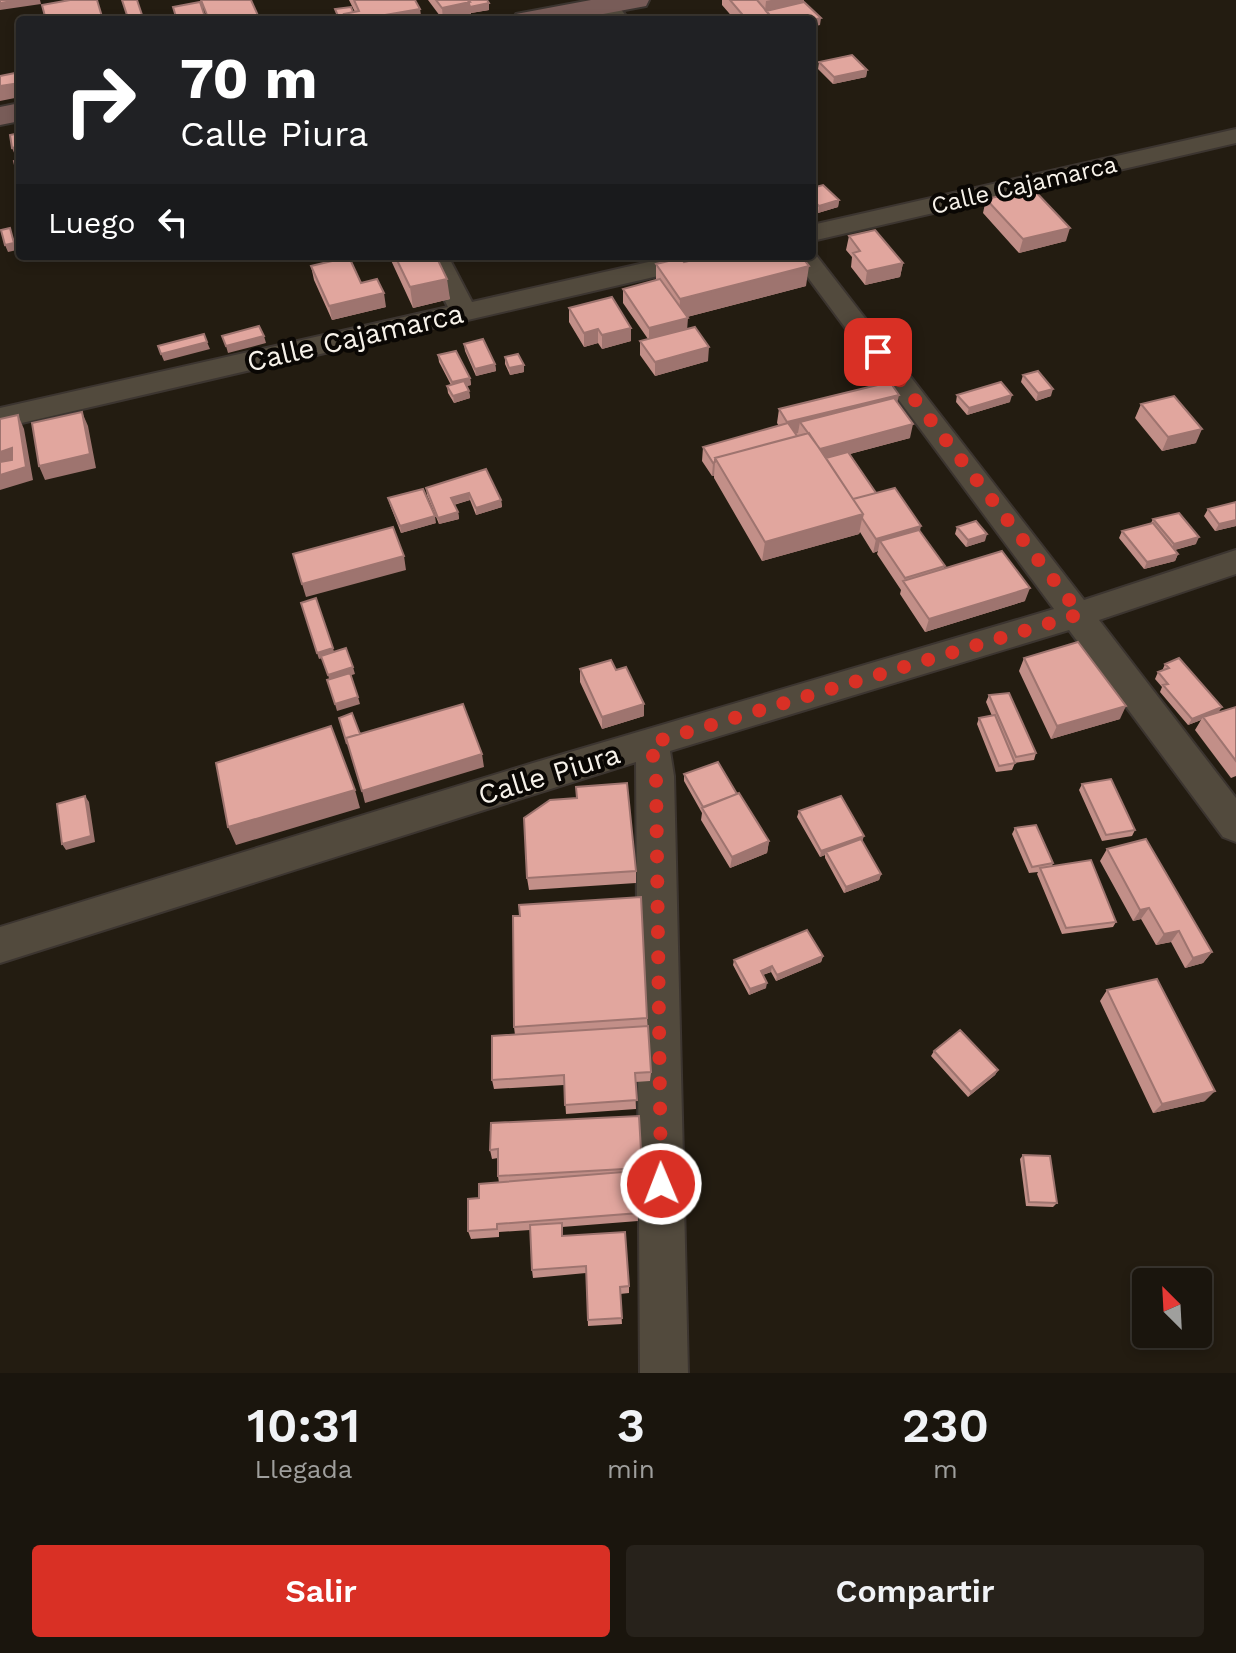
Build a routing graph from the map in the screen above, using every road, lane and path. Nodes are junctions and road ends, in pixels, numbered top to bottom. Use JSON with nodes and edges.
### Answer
{"nodes":[{"id":1,"x":636,"y":0,"type":"edge"},
{"id":2,"x":609,"y":8,"type":"edge"},
{"id":3,"x":554,"y":16,"type":"edge"},
{"id":4,"x":1236,"y":136,"type":"edge"},
{"id":5,"x":816,"y":232,"type":"edge"},
{"id":6,"x":437,"y":260,"type":"edge"},
{"id":7,"x":692,"y":260,"type":"edge"},
{"id":8,"x":808,"y":260,"type":"edge"},
{"id":9,"x":464,"y":312,"type":"junction"},
{"id":10,"x":0,"y":418,"type":"edge"},
{"id":11,"x":1236,"y":562,"type":"edge"},
{"id":12,"x":1080,"y":614,"type":"junction"},
{"id":13,"x":651,"y":743,"type":"junction"},
{"id":14,"x":1236,"y":826,"type":"edge"},
{"id":15,"x":0,"y":945,"type":"edge"},
{"id":16,"x":664,"y":1373,"type":"edge"}],
"edges":[{"from":1,"to":2,"type":"street"},
{"from":2,"to":3,"type":"street"},
{"from":4,"to":5,"type":"street","name":"Calle Cajamarca"},
{"from":6,"to":9,"type":"street"},
{"from":7,"to":9,"type":"street","name":"Calle Cajamarca"},
{"from":8,"to":12,"type":"street"},
{"from":9,"to":10,"type":"street","name":"Calle Cajamarca"},
{"from":11,"to":12,"type":"street","name":"Calle Piura"},
{"from":12,"to":13,"type":"street","name":"Calle Piura"},
{"from":12,"to":14,"type":"street"},
{"from":13,"to":15,"type":"street","name":"Calle Piura"},
{"from":13,"to":16,"type":"street"}]}
